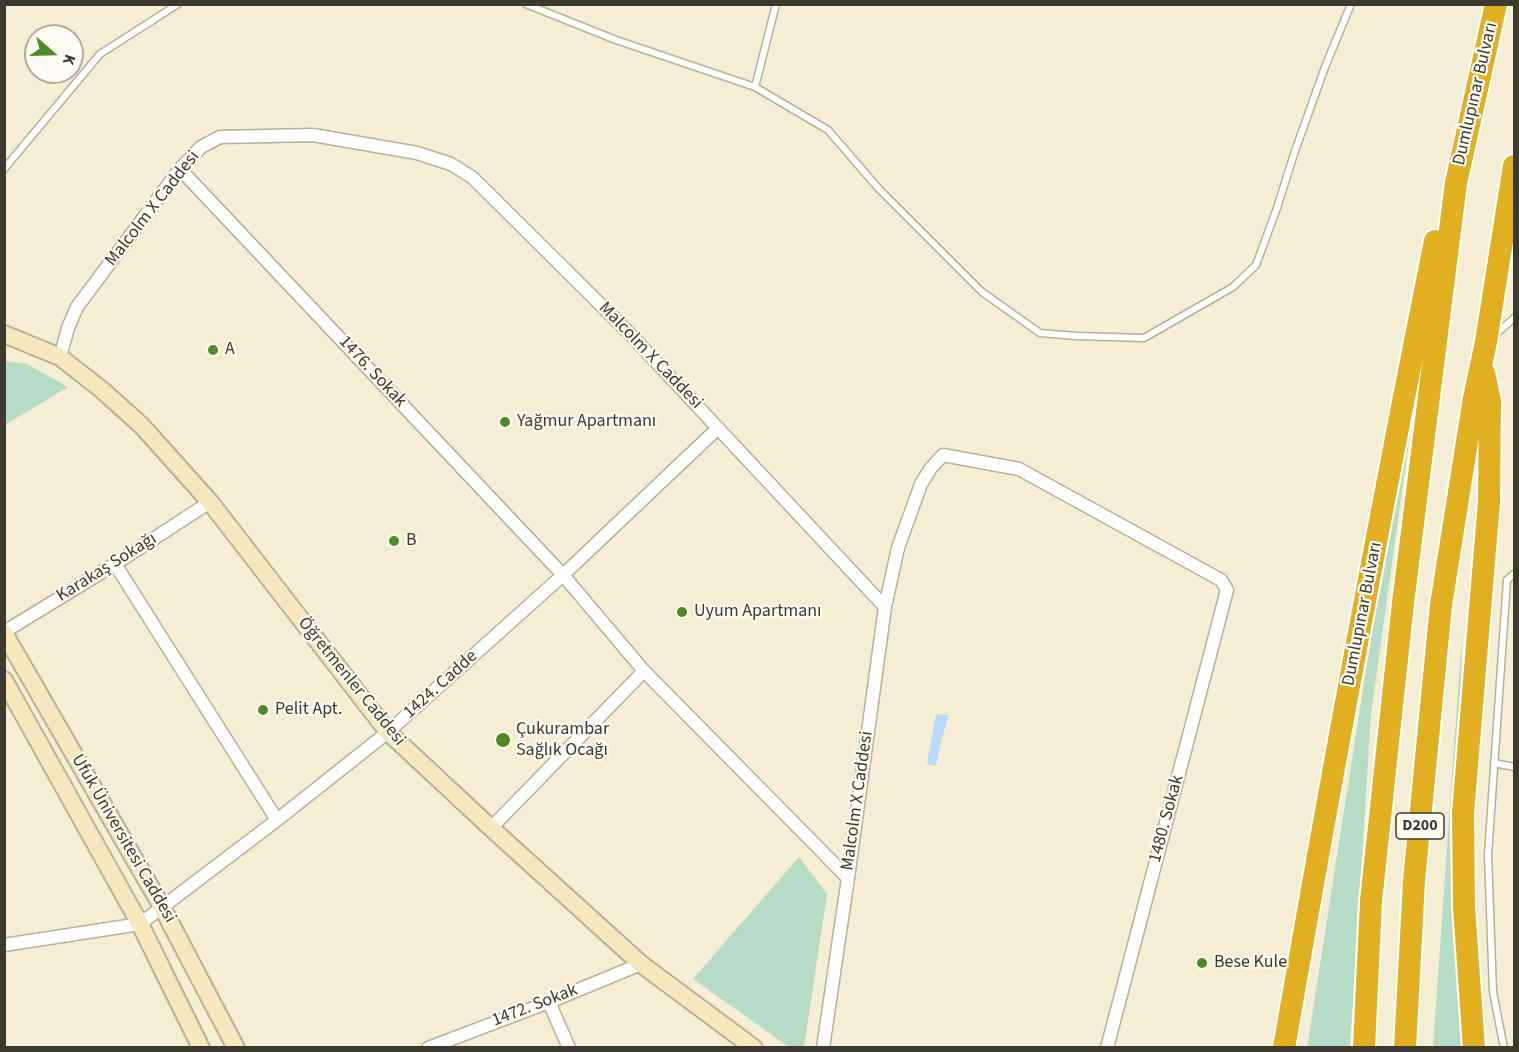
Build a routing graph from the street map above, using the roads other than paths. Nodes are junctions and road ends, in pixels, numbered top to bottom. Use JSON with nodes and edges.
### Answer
{"nodes":[{"id":1,"x":178,"y":4,"type":"edge"},
{"id":2,"x":526,"y":4,"type":"edge"},
{"id":3,"x":776,"y":4,"type":"edge"},
{"id":4,"x":1351,"y":4,"type":"edge"},
{"id":5,"x":1496,"y":4,"type":"edge"},
{"id":6,"x":755,"y":87,"type":"junction"},
{"id":7,"x":1515,"y":165,"type":"edge"},
{"id":8,"x":4,"y":169,"type":"edge"},
{"id":9,"x":180,"y":169,"type":"junction"},
{"id":10,"x":1455,"y":183,"type":"junction"},
{"id":11,"x":1515,"y":318,"type":"edge"},
{"id":12,"x":4,"y":334,"type":"edge"},
{"id":13,"x":4,"y":347,"type":"edge"},
{"id":14,"x":1484,"y":352,"type":"junction"},
{"id":15,"x":60,"y":357,"type":"junction"},
{"id":16,"x":718,"y":428,"type":"junction"},
{"id":17,"x":210,"y":502,"type":"junction"},
{"id":18,"x":116,"y":564,"type":"junction"},
{"id":19,"x":1515,"y":574,"type":"edge"},
{"id":20,"x":563,"y":575,"type":"junction"},
{"id":21,"x":885,"y":607,"type":"junction"},
{"id":22,"x":4,"y":633,"type":"edge"},
{"id":23,"x":644,"y":671,"type":"junction"},
{"id":24,"x":4,"y":680,"type":"edge"},
{"id":25,"x":388,"y":732,"type":"junction"},
{"id":26,"x":1494,"y":764,"type":"junction"},
{"id":27,"x":1515,"y":767,"type":"edge"},
{"id":28,"x":277,"y":820,"type":"junction"},
{"id":29,"x":491,"y":828,"type":"junction"},
{"id":30,"x":848,"y":878,"type":"junction"},
{"id":31,"x":162,"y":907,"type":"junction"},
{"id":32,"x":140,"y":924,"type":"junction"},
{"id":33,"x":4,"y":945,"type":"edge"},
{"id":34,"x":641,"y":964,"type":"junction"},
{"id":35,"x":549,"y":1002,"type":"junction"},
{"id":36,"x":201,"y":1047,"type":"edge"},
{"id":37,"x":236,"y":1047,"type":"edge"},
{"id":38,"x":428,"y":1047,"type":"edge"},
{"id":39,"x":569,"y":1047,"type":"edge"},
{"id":40,"x":754,"y":1047,"type":"edge"},
{"id":41,"x":823,"y":1047,"type":"edge"},
{"id":42,"x":1107,"y":1047,"type":"edge"},
{"id":43,"x":1284,"y":1047,"type":"edge"},
{"id":44,"x":1364,"y":1047,"type":"edge"},
{"id":45,"x":1405,"y":1047,"type":"edge"},
{"id":46,"x":1474,"y":1047,"type":"edge"},
{"id":47,"x":1504,"y":1047,"type":"edge"}],
"edges":[{"from":1,"to":8,"type":"lane"},
{"from":2,"to":6,"type":"lane"},
{"from":3,"to":6,"type":"lane"},
{"from":4,"to":6,"type":"lane"},
{"from":5,"to":10,"type":"highway","name":"Dumlupınar Bulvarı"},
{"from":7,"to":14,"type":"highway"},
{"from":9,"to":15,"type":"street","name":"Malcolm X Caddesi"},
{"from":9,"to":16,"type":"street","name":"Malcolm X Caddesi"},
{"from":9,"to":20,"type":"street","name":"1476. Sokak"},
{"from":10,"to":43,"type":"highway","name":"Dumlupınar Bulvarı"},
{"from":10,"to":44,"type":"highway","name":"Dumlupınar Bulvarı"},
{"from":11,"to":14,"type":"lane"},
{"from":12,"to":15,"type":"street","name":"Öğretmenler Caddesi"},
{"from":13,"to":15,"type":"street","name":"Öğretmenler Caddesi"},
{"from":14,"to":45,"type":"highway","number":"D200"},
{"from":14,"to":46,"type":"highway"},
{"from":15,"to":17,"type":"street","name":"Öğretmenler Caddesi"},
{"from":16,"to":20,"type":"street","name":"1424. Cadde"},
{"from":16,"to":21,"type":"street","name":"Malcolm X Caddesi"},
{"from":17,"to":18,"type":"street","name":"Karakaş Sokağı"},
{"from":17,"to":25,"type":"street","name":"Öğretmenler Caddesi"},
{"from":18,"to":22,"type":"street","name":"Karakaş Sokağı"},
{"from":18,"to":28,"type":"street"},
{"from":19,"to":26,"type":"lane"},
{"from":20,"to":23,"type":"street","name":"1476. Sokak"},
{"from":20,"to":25,"type":"street","name":"1424. Cadde"},
{"from":21,"to":30,"type":"street","name":"Malcolm X Caddesi"},
{"from":21,"to":42,"type":"street","name":"1480. Sokak"},
{"from":22,"to":31,"type":"street","name":"Ufuk Üniversitesi Caddesi"},
{"from":23,"to":29,"type":"street"},
{"from":23,"to":30,"type":"street","name":"1476. Sokak"},
{"from":24,"to":32,"type":"street","name":"Ufuk Üniversitesi Caddesi"},
{"from":25,"to":28,"type":"street","name":"1424. Cadde"},
{"from":25,"to":29,"type":"street","name":"Öğretmenler Caddesi"},
{"from":26,"to":27,"type":"lane"},
{"from":26,"to":47,"type":"lane"},
{"from":28,"to":31,"type":"street","name":"1424. Cadde"},
{"from":29,"to":34,"type":"street","name":"Öğretmenler Caddesi"},
{"from":30,"to":41,"type":"street","name":"Malcolm X Caddesi"},
{"from":31,"to":32,"type":"street","name":"1424. Cadde"},
{"from":31,"to":37,"type":"street","name":"Ufuk Üniversitesi Caddesi"},
{"from":32,"to":33,"type":"street","name":"1424. Cadde"},
{"from":32,"to":36,"type":"street","name":"Ufuk Üniversitesi Caddesi"},
{"from":34,"to":35,"type":"street","name":"1472. Sokak"},
{"from":34,"to":40,"type":"street","name":"Öğretmenler Caddesi"},
{"from":35,"to":38,"type":"street","name":"1472. Sokak"},
{"from":35,"to":39,"type":"street"}]}
